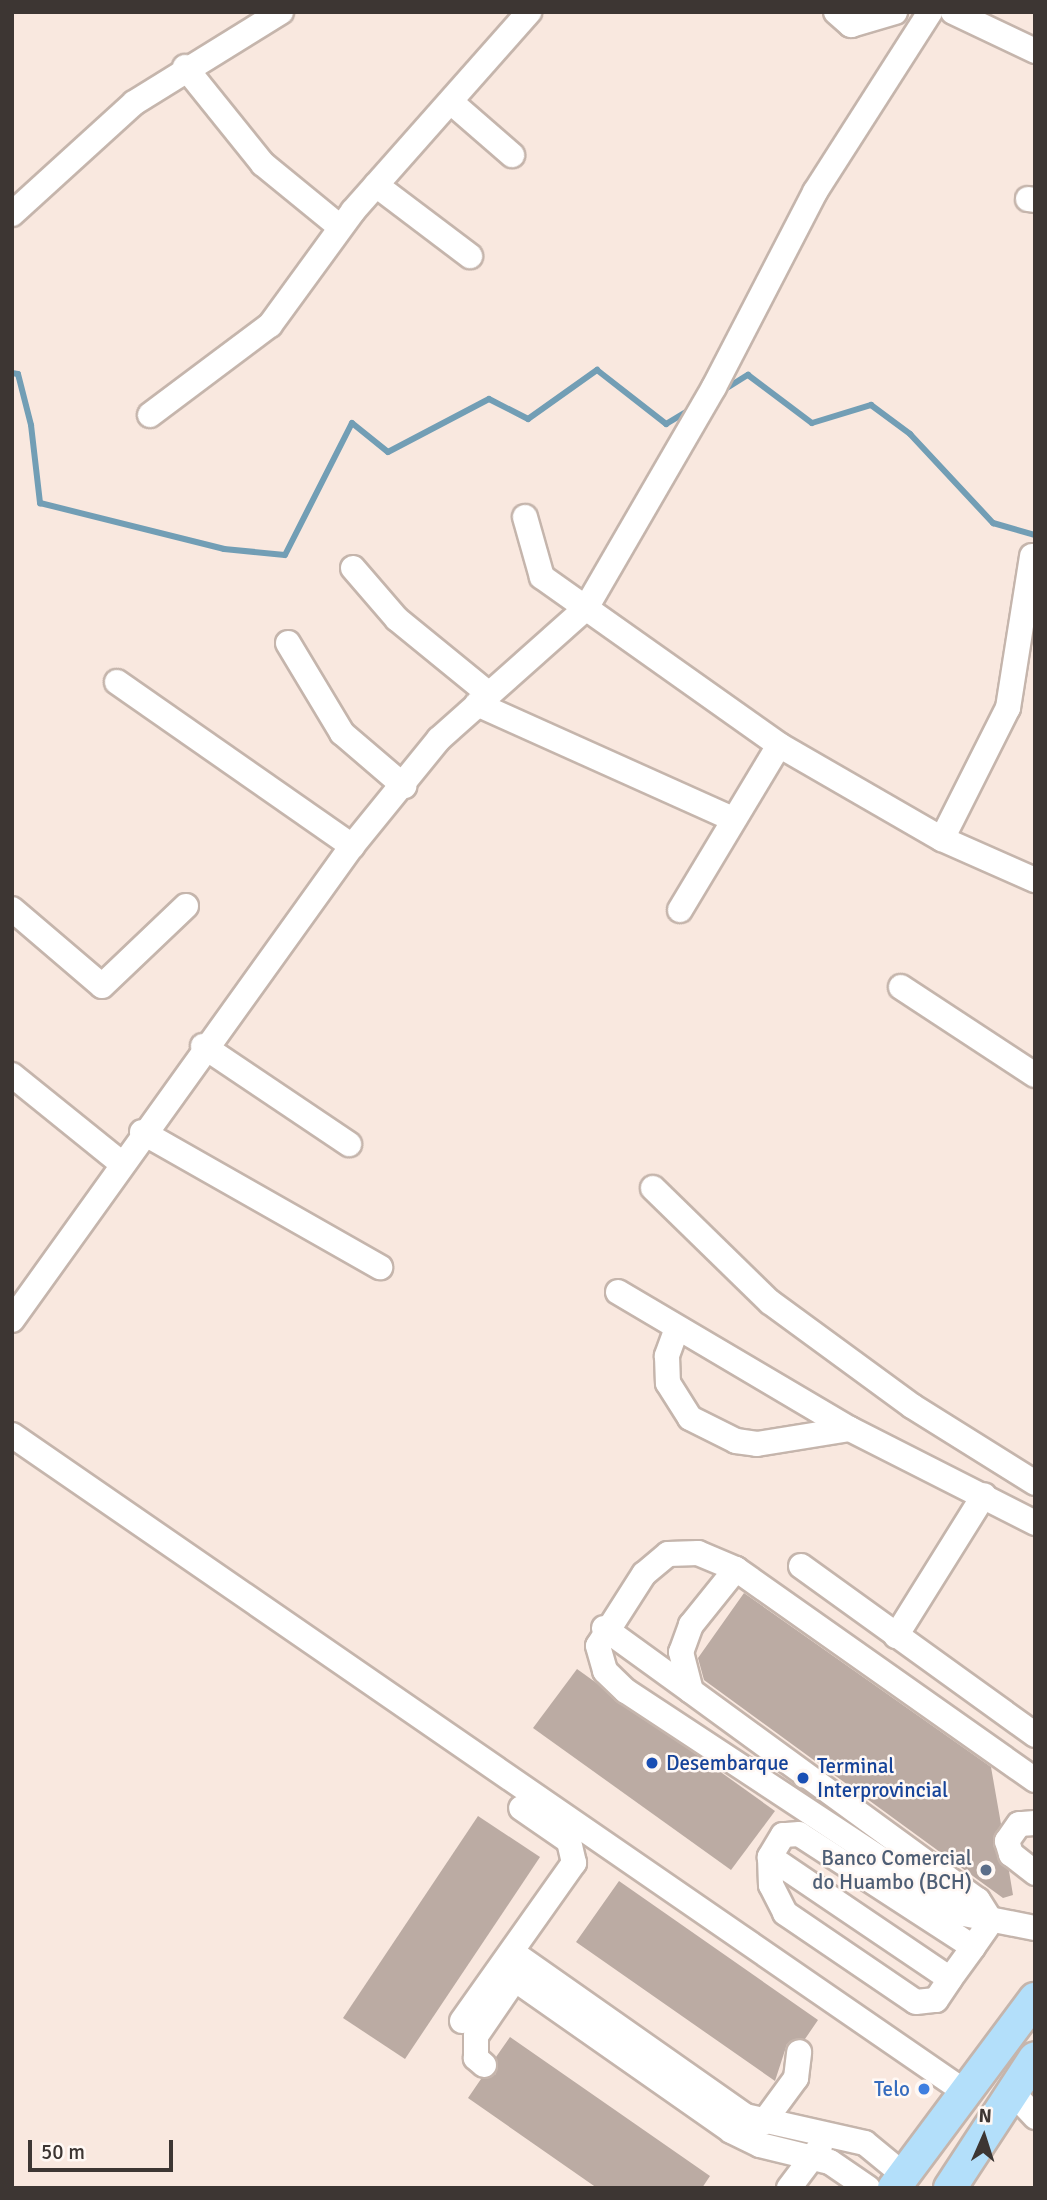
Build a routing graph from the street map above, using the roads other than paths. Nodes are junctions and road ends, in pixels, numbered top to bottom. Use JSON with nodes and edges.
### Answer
{"nodes":[{"id":1,"x":281,"y":12,"type":"edge"},
{"id":2,"x":529,"y":12,"type":"edge"},
{"id":3,"x":836,"y":12,"type":"edge"},
{"id":4,"x":895,"y":12,"type":"edge"},
{"id":5,"x":930,"y":12,"type":"edge"},
{"id":6,"x":953,"y":12,"type":"edge"},
{"id":7,"x":1035,"y":51,"type":"edge"},
{"id":8,"x":185,"y":67,"type":"junction"},
{"id":9,"x":451,"y":102,"type":"junction"},
{"id":10,"x":512,"y":155,"type":"dead end"},
{"id":11,"x":376,"y":185,"type":"junction"},
{"id":12,"x":12,"y":213,"type":"edge"},
{"id":13,"x":340,"y":227,"type":"junction"},
{"id":14,"x":470,"y":256,"type":"dead end"},
{"id":15,"x":149,"y":415,"type":"dead end"},
{"id":16,"x":525,"y":517,"type":"dead end"},
{"id":17,"x":1032,"y":556,"type":"dead end"},
{"id":18,"x":353,"y":568,"type":"dead end"},
{"id":19,"x":586,"y":608,"type":"junction"},
{"id":20,"x":288,"y":643,"type":"dead end"},
{"id":21,"x":117,"y":682,"type":"dead end"},
{"id":22,"x":483,"y":699,"type":"junction"},
{"id":23,"x":779,"y":744,"type":"junction"},
{"id":24,"x":404,"y":786,"type":"junction"},
{"id":25,"x":733,"y":819,"type":"junction"},
{"id":26,"x":942,"y":839,"type":"junction"},
{"id":27,"x":352,"y":846,"type":"junction"},
{"id":28,"x":1035,"y":880,"type":"edge"},
{"id":29,"x":186,"y":906,"type":"dead end"},
{"id":30,"x":12,"y":909,"type":"edge"},
{"id":31,"x":680,"y":910,"type":"dead end"},
{"id":32,"x":901,"y":987,"type":"dead end"},
{"id":33,"x":203,"y":1046,"type":"junction"},
{"id":34,"x":12,"y":1075,"type":"edge"},
{"id":35,"x":1035,"y":1075,"type":"edge"},
{"id":36,"x":142,"y":1132,"type":"junction"},
{"id":37,"x":349,"y":1144,"type":"dead end"},
{"id":38,"x":120,"y":1162,"type":"junction"},
{"id":39,"x":653,"y":1188,"type":"dead end"},
{"id":40,"x":380,"y":1267,"type":"dead end"},
{"id":41,"x":618,"y":1292,"type":"dead end"},
{"id":42,"x":12,"y":1320,"type":"edge"},
{"id":43,"x":677,"y":1328,"type":"junction"},
{"id":44,"x":850,"y":1429,"type":"junction"},
{"id":45,"x":12,"y":1434,"type":"edge"},
{"id":46,"x":1035,"y":1483,"type":"edge"},
{"id":47,"x":984,"y":1495,"type":"junction"},
{"id":48,"x":1035,"y":1523,"type":"edge"},
{"id":49,"x":801,"y":1566,"type":"dead end"},
{"id":50,"x":736,"y":1569,"type":"junction"},
{"id":51,"x":604,"y":1628,"type":"junction"},
{"id":52,"x":897,"y":1636,"type":"junction"},
{"id":53,"x":691,"y":1691,"type":"junction"},
{"id":54,"x":1035,"y":1735,"type":"edge"},
{"id":55,"x":1035,"y":1780,"type":"edge"},
{"id":56,"x":522,"y":1808,"type":"dead end"},
{"id":57,"x":1035,"y":1824,"type":"edge"},
{"id":58,"x":771,"y":1857,"type":"junction"},
{"id":59,"x":1035,"y":1872,"type":"edge"},
{"id":60,"x":991,"y":1921,"type":"junction"},
{"id":61,"x":1035,"y":1928,"type":"edge"},
{"id":62,"x":973,"y":1947,"type":"junction"},
{"id":63,"x":509,"y":1967,"type":"junction"},
{"id":64,"x":950,"y":1979,"type":"junction"},
{"id":65,"x":1035,"y":1999,"type":"edge"},
{"id":66,"x":463,"y":2021,"type":"dead end"},
{"id":67,"x":799,"y":2052,"type":"dead end"},
{"id":68,"x":1035,"y":2058,"type":"edge"},
{"id":69,"x":484,"y":2065,"type":"dead end"},
{"id":70,"x":1013,"y":2093,"type":"junction"},
{"id":71,"x":968,"y":2094,"type":"junction"},
{"id":72,"x":1035,"y":2117,"type":"edge"},
{"id":73,"x":763,"y":2123,"type":"junction"},
{"id":74,"x":827,"y":2136,"type":"junction"},
{"id":75,"x":813,"y":2159,"type":"junction"},
{"id":76,"x":899,"y":2182,"type":"edge"},
{"id":77,"x":789,"y":2188,"type":"edge"},
{"id":78,"x":868,"y":2188,"type":"edge"},
{"id":79,"x":950,"y":2188,"type":"edge"}],
"edges":[{"from":1,"to":8,"type":"street"},
{"from":2,"to":9,"type":"street"},
{"from":3,"to":4,"type":"street"},
{"from":5,"to":19,"type":"street"},
{"from":6,"to":7,"type":"street"},
{"from":8,"to":12,"type":"street"},
{"from":8,"to":13,"type":"street"},
{"from":9,"to":10,"type":"street"},
{"from":9,"to":11,"type":"street"},
{"from":11,"to":13,"type":"street"},
{"from":11,"to":14,"type":"street"},
{"from":13,"to":15,"type":"street"},
{"from":16,"to":19,"type":"street"},
{"from":17,"to":26,"type":"street"},
{"from":18,"to":22,"type":"street"},
{"from":19,"to":22,"type":"street"},
{"from":19,"to":23,"type":"street"},
{"from":20,"to":24,"type":"street"},
{"from":21,"to":27,"type":"street"},
{"from":22,"to":24,"type":"street"},
{"from":22,"to":25,"type":"street"},
{"from":23,"to":25,"type":"street"},
{"from":23,"to":26,"type":"street"},
{"from":24,"to":27,"type":"street"},
{"from":25,"to":31,"type":"street"},
{"from":26,"to":28,"type":"street"},
{"from":27,"to":33,"type":"street"},
{"from":29,"to":30,"type":"street"},
{"from":32,"to":35,"type":"street"},
{"from":33,"to":36,"type":"street"},
{"from":33,"to":37,"type":"street"},
{"from":34,"to":38,"type":"street"},
{"from":36,"to":38,"type":"street"},
{"from":36,"to":40,"type":"street"},
{"from":38,"to":42,"type":"street"},
{"from":39,"to":46,"type":"street"},
{"from":41,"to":43,"type":"street"},
{"from":43,"to":44,"type":"street"},
{"from":43,"to":44,"type":"street"},
{"from":44,"to":47,"type":"street"},
{"from":45,"to":71,"type":"street"},
{"from":47,"to":48,"type":"street"},
{"from":47,"to":52,"type":"street"},
{"from":49,"to":52,"type":"street"},
{"from":50,"to":51,"type":"street"},
{"from":50,"to":53,"type":"street"},
{"from":50,"to":55,"type":"street"},
{"from":51,"to":53,"type":"street"},
{"from":51,"to":60,"type":"street"},
{"from":52,"to":54,"type":"street"},
{"from":53,"to":60,"type":"street"},
{"from":56,"to":63,"type":"street"},
{"from":57,"to":59,"type":"street"},
{"from":58,"to":62,"type":"street"},
{"from":58,"to":64,"type":"street"},
{"from":58,"to":64,"type":"street"},
{"from":60,"to":61,"type":"street"},
{"from":60,"to":62,"type":"street"},
{"from":62,"to":64,"type":"street"},
{"from":63,"to":66,"type":"street"},
{"from":63,"to":69,"type":"street"},
{"from":63,"to":73,"type":"street"},
{"from":63,"to":75,"type":"street"},
{"from":65,"to":71,"type":"main road"},
{"from":67,"to":73,"type":"street"},
{"from":68,"to":70,"type":"main road"},
{"from":70,"to":72,"type":"street"},
{"from":70,"to":79,"type":"main road"},
{"from":71,"to":76,"type":"main road"},
{"from":73,"to":74,"type":"street"},
{"from":74,"to":75,"type":"street"},
{"from":74,"to":76,"type":"street"},
{"from":75,"to":77,"type":"street"},
{"from":75,"to":78,"type":"street"}]}
